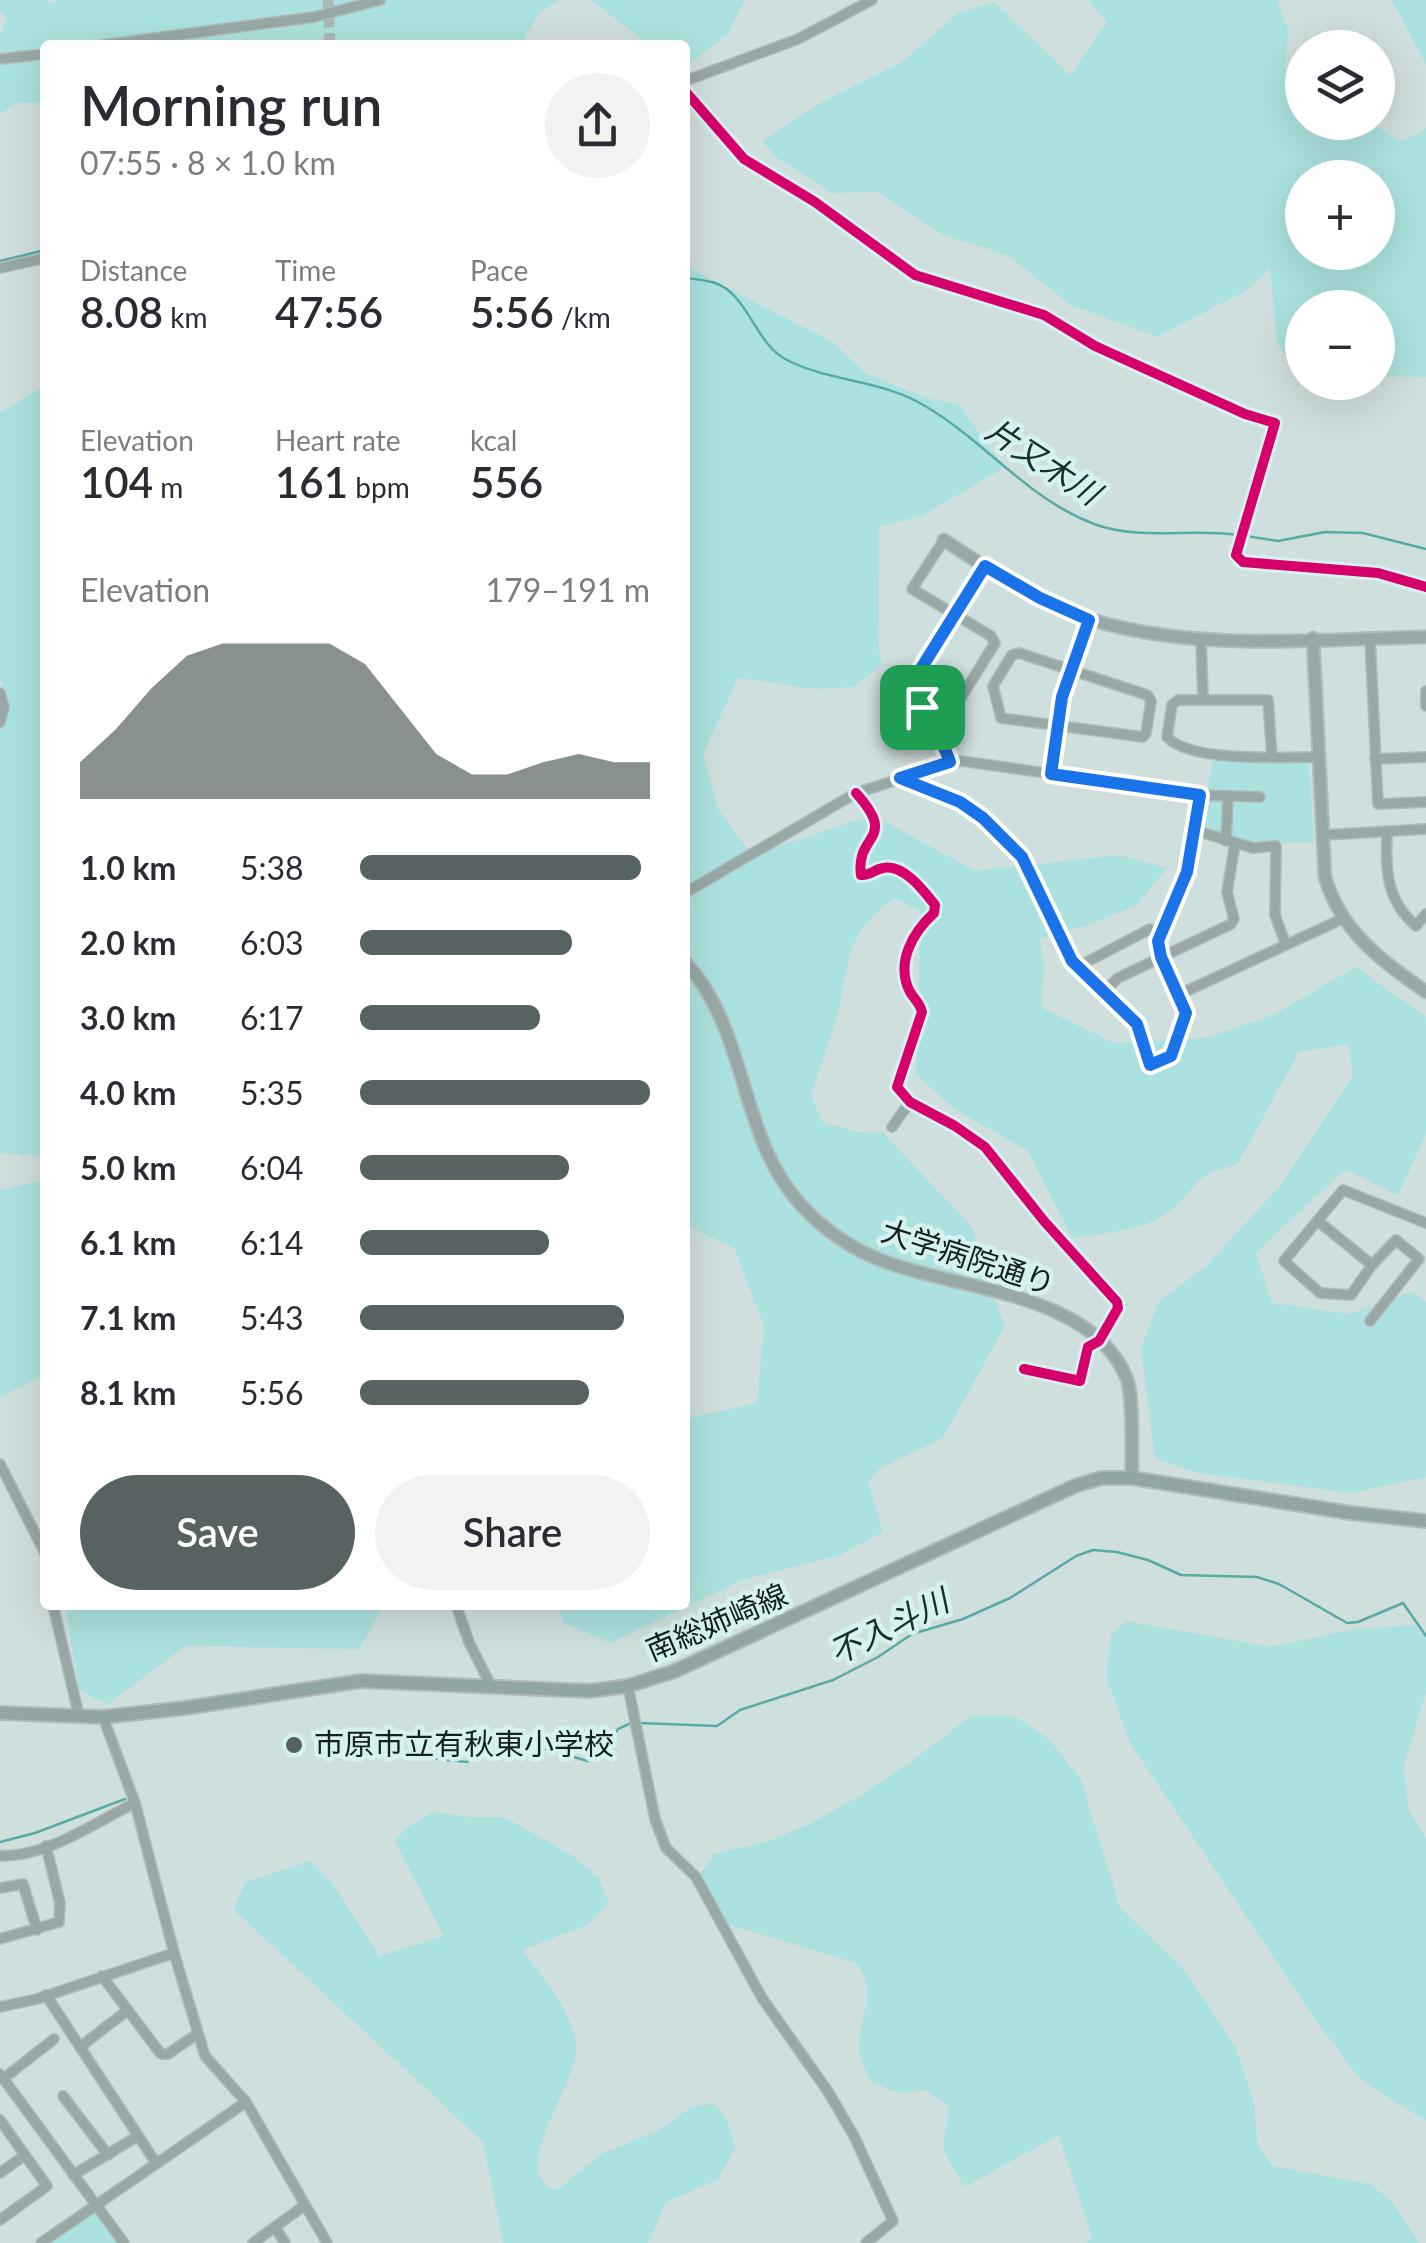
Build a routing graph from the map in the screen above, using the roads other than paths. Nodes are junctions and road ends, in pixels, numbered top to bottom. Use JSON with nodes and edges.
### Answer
{"nodes":[{"id":1,"x":380,"y":0,"type":"edge"},
{"id":2,"x":872,"y":0,"type":"edge"},
{"id":3,"x":140,"y":40,"type":"edge"},
{"id":4,"x":40,"y":55,"type":"edge"},
{"id":5,"x":0,"y":59,"type":"edge"},
{"id":6,"x":690,"y":79,"type":"edge"},
{"id":7,"x":690,"y":98,"type":"edge"},
{"id":8,"x":40,"y":259,"type":"edge"},
{"id":9,"x":0,"y":268,"type":"edge"},
{"id":10,"x":1274,"y":423,"type":"joint"},
{"id":11,"x":944,"y":540,"type":"joint"},
{"id":12,"x":985,"y":566,"type":"junction"},
{"id":13,"x":1426,"y":586,"type":"edge"},
{"id":14,"x":955,"y":615,"type":"junction"},
{"id":15,"x":1089,"y":620,"type":"junction"},
{"id":16,"x":1426,"y":637,"type":"edge"},
{"id":17,"x":1201,"y":638,"type":"junction"},
{"id":18,"x":1313,"y":638,"type":"junction"},
{"id":19,"x":1370,"y":638,"type":"junction"},
{"id":20,"x":1070,"y":670,"type":"junction"},
{"id":21,"x":1426,"y":691,"type":"edge"},
{"id":22,"x":0,"y":693,"type":"edge"},
{"id":23,"x":1203,"y":700,"type":"junction"},
{"id":24,"x":1426,"y":706,"type":"edge"},
{"id":25,"x":931,"y":719,"type":"junction"},
{"id":26,"x":0,"y":722,"type":"edge"},
{"id":27,"x":1057,"y":726,"type":"junction"},
{"id":28,"x":1272,"y":757,"type":"junction"},
{"id":29,"x":1319,"y":757,"type":"junction"},
{"id":30,"x":1426,"y":757,"type":"edge"},
{"id":31,"x":1375,"y":759,"type":"junction"},
{"id":32,"x":950,"y":762,"type":"junction"},
{"id":33,"x":1051,"y":774,"type":"junction"},
{"id":34,"x":900,"y":778,"type":"junction"},
{"id":35,"x":856,"y":793,"type":"junction"},
{"id":36,"x":1200,"y":795,"type":"junction"},
{"id":37,"x":1228,"y":796,"type":"junction"},
{"id":38,"x":1260,"y":797,"type":"dead end"},
{"id":39,"x":1426,"y":802,"type":"edge"},
{"id":40,"x":1426,"y":829,"type":"edge"},
{"id":41,"x":1194,"y":830,"type":"junction"},
{"id":42,"x":1387,"y":831,"type":"junction"},
{"id":43,"x":1325,"y":835,"type":"junction"},
{"id":44,"x":1230,"y":842,"type":"junction"},
{"id":45,"x":690,"y":890,"type":"edge"},
{"id":46,"x":1426,"y":914,"type":"edge"},
{"id":47,"x":1342,"y":918,"type":"junction"},
{"id":48,"x":1160,"y":933,"type":"junction"},
{"id":49,"x":1286,"y":945,"type":"junction"},
{"id":50,"x":1161,"y":957,"type":"junction"},
{"id":51,"x":1076,"y":967,"type":"junction"},
{"id":52,"x":690,"y":969,"type":"edge"},
{"id":53,"x":1104,"y":992,"type":"junction"},
{"id":54,"x":1426,"y":992,"type":"edge"},
{"id":55,"x":1178,"y":996,"type":"junction"},
{"id":56,"x":910,"y":1102,"type":"junction"},
{"id":57,"x":892,"y":1127,"type":"dead end"},
{"id":58,"x":1318,"y":1222,"type":"junction"},
{"id":59,"x":1426,"y":1223,"type":"edge"},
{"id":60,"x":1372,"y":1265,"type":"junction"},
{"id":61,"x":1370,"y":1321,"type":"dead end"},
{"id":62,"x":1099,"y":1341,"type":"junction"},
{"id":63,"x":1024,"y":1369,"type":"dead end"},
{"id":64,"x":0,"y":1464,"type":"edge"},
{"id":65,"x":1132,"y":1478,"type":"junction"},
{"id":66,"x":1426,"y":1521,"type":"edge"},
{"id":67,"x":40,"y":1543,"type":"edge"},
{"id":68,"x":53,"y":1610,"type":"edge"},
{"id":69,"x":458,"y":1610,"type":"edge"},
{"id":70,"x":491,"y":1686,"type":"junction"},
{"id":71,"x":628,"y":1686,"type":"junction"},
{"id":72,"x":0,"y":1713,"type":"edge"},
{"id":73,"x":80,"y":1716,"type":"junction"},
{"id":74,"x":102,"y":1717,"type":"junction"},
{"id":75,"x":135,"y":1803,"type":"junction"},
{"id":76,"x":46,"y":1846,"type":"junction"},
{"id":77,"x":0,"y":1856,"type":"edge"},
{"id":78,"x":0,"y":1888,"type":"edge"},
{"id":79,"x":37,"y":1930,"type":"junction"},
{"id":80,"x":0,"y":1939,"type":"edge"},
{"id":81,"x":174,"y":1954,"type":"junction"},
{"id":82,"x":102,"y":1976,"type":"junction"},
{"id":83,"x":46,"y":1996,"type":"junction"},
{"id":84,"x":0,"y":2007,"type":"edge"},
{"id":85,"x":128,"y":2010,"type":"junction"},
{"id":86,"x":197,"y":2034,"type":"junction"},
{"id":87,"x":54,"y":2039,"type":"dead end"},
{"id":88,"x":80,"y":2047,"type":"junction"},
{"id":89,"x":2,"y":2077,"type":"edge"},
{"id":90,"x":63,"y":2096,"type":"dead end"},
{"id":91,"x":246,"y":2102,"type":"junction"},
{"id":92,"x":1,"y":2123,"type":"edge"},
{"id":93,"x":138,"y":2136,"type":"junction"},
{"id":94,"x":108,"y":2154,"type":"junction"},
{"id":95,"x":25,"y":2155,"type":"junction"},
{"id":96,"x":156,"y":2163,"type":"junction"},
{"id":97,"x":0,"y":2172,"type":"edge"},
{"id":98,"x":73,"y":2175,"type":"junction"},
{"id":99,"x":96,"y":2204,"type":"junction"},
{"id":100,"x":305,"y":2205,"type":"junction"},
{"id":101,"x":325,"y":2211,"type":"dead end"},
{"id":102,"x":0,"y":2220,"type":"edge"},
{"id":103,"x":314,"y":2220,"type":"junction"},
{"id":104,"x":275,"y":2227,"type":"junction"},
{"id":105,"x":41,"y":2243,"type":"edge"},
{"id":106,"x":124,"y":2243,"type":"edge"},
{"id":107,"x":253,"y":2243,"type":"edge"},
{"id":108,"x":286,"y":2243,"type":"edge"},
{"id":109,"x":327,"y":2243,"type":"edge"},
{"id":110,"x":866,"y":2243,"type":"edge"}],
"edges":[{"from":1,"to":3,"type":"street"},
{"from":2,"to":6,"type":"street"},
{"from":4,"to":5,"type":"street"},
{"from":7,"to":10,"type":"street"},
{"from":8,"to":9,"type":"street"},
{"from":10,"to":13,"type":"street"},
{"from":11,"to":12,"type":"street"},
{"from":11,"to":14,"type":"street"},
{"from":12,"to":14,"type":"street"},
{"from":12,"to":15,"type":"street"},
{"from":14,"to":25,"type":"street"},
{"from":14,"to":25,"type":"street"},
{"from":15,"to":17,"type":"street"},
{"from":15,"to":20,"type":"street"},
{"from":16,"to":19,"type":"street"},
{"from":17,"to":18,"type":"street"},
{"from":17,"to":23,"type":"street"},
{"from":18,"to":19,"type":"street"},
{"from":18,"to":29,"type":"street"},
{"from":19,"to":31,"type":"street"},
{"from":20,"to":27,"type":"street"},
{"from":20,"to":27,"type":"street"},
{"from":20,"to":27,"type":"street"},
{"from":21,"to":24,"type":"street"},
{"from":22,"to":26,"type":"street"},
{"from":23,"to":28,"type":"street"},
{"from":23,"to":28,"type":"street"},
{"from":25,"to":32,"type":"street"},
{"from":27,"to":33,"type":"street"},
{"from":28,"to":29,"type":"street"},
{"from":29,"to":43,"type":"street"},
{"from":30,"to":31,"type":"street"},
{"from":31,"to":39,"type":"street"},
{"from":32,"to":33,"type":"street"},
{"from":32,"to":34,"type":"street"},
{"from":33,"to":36,"type":"street"},
{"from":34,"to":35,"type":"street"},
{"from":34,"to":51,"type":"street"},
{"from":35,"to":45,"type":"street"},
{"from":35,"to":56,"type":"street"},
{"from":36,"to":37,"type":"street"},
{"from":36,"to":41,"type":"street"},
{"from":37,"to":38,"type":"street"},
{"from":37,"to":44,"type":"street"},
{"from":40,"to":42,"type":"street"},
{"from":41,"to":44,"type":"street"},
{"from":41,"to":48,"type":"street"},
{"from":42,"to":43,"type":"street"},
{"from":42,"to":46,"type":"street"},
{"from":43,"to":47,"type":"street"},
{"from":44,"to":49,"type":"street"},
{"from":44,"to":50,"type":"street"},
{"from":47,"to":49,"type":"street"},
{"from":47,"to":54,"type":"street"},
{"from":48,"to":50,"type":"street"},
{"from":48,"to":51,"type":"street"},
{"from":49,"to":55,"type":"street"},
{"from":50,"to":53,"type":"street"},
{"from":50,"to":55,"type":"street"},
{"from":51,"to":53,"type":"street"},
{"from":52,"to":62,"type":"street","name":"大学病院通り"},
{"from":53,"to":55,"type":"street"},
{"from":56,"to":57,"type":"street"},
{"from":56,"to":62,"type":"street"},
{"from":58,"to":59,"type":"street"},
{"from":58,"to":60,"type":"street"},
{"from":58,"to":60,"type":"street"},
{"from":60,"to":61,"type":"street"},
{"from":62,"to":63,"type":"street"},
{"from":62,"to":65,"type":"street"},
{"from":64,"to":67,"type":"street"},
{"from":65,"to":66,"type":"main road","name":"南総姉崎線"},
{"from":65,"to":71,"type":"main road","name":"南総姉崎線"},
{"from":68,"to":73,"type":"street"},
{"from":69,"to":70,"type":"street"},
{"from":70,"to":71,"type":"main road","name":"南総姉崎線"},
{"from":70,"to":74,"type":"main road","name":"南総姉崎線"},
{"from":71,"to":110,"type":"street"},
{"from":72,"to":73,"type":"main road","name":"南総姉崎線"},
{"from":73,"to":74,"type":"main road","name":"南総姉崎線"},
{"from":74,"to":75,"type":"street"},
{"from":75,"to":76,"type":"street"},
{"from":75,"to":81,"type":"street"},
{"from":76,"to":77,"type":"street"},
{"from":76,"to":79,"type":"street"},
{"from":78,"to":79,"type":"street"},
{"from":79,"to":80,"type":"street"},
{"from":81,"to":82,"type":"street"},
{"from":81,"to":86,"type":"street"},
{"from":82,"to":83,"type":"street"},
{"from":82,"to":85,"type":"street"},
{"from":83,"to":84,"type":"street"},
{"from":83,"to":88,"type":"street"},
{"from":85,"to":86,"type":"street"},
{"from":85,"to":88,"type":"street"},
{"from":86,"to":91,"type":"street"},
{"from":87,"to":89,"type":"street"},
{"from":88,"to":93,"type":"street"},
{"from":89,"to":98,"type":"street"},
{"from":90,"to":94,"type":"street"},
{"from":91,"to":96,"type":"street"},
{"from":91,"to":100,"type":"street"},
{"from":92,"to":95,"type":"street"},
{"from":93,"to":94,"type":"street"},
{"from":93,"to":96,"type":"street"},
{"from":94,"to":98,"type":"street"},
{"from":95,"to":97,"type":"street"},
{"from":95,"to":102,"type":"street"},
{"from":96,"to":99,"type":"street"},
{"from":98,"to":99,"type":"street"},
{"from":99,"to":105,"type":"street"},
{"from":99,"to":106,"type":"street"},
{"from":100,"to":103,"type":"street"},
{"from":100,"to":104,"type":"street"},
{"from":101,"to":103,"type":"street"},
{"from":103,"to":109,"type":"street"},
{"from":104,"to":107,"type":"street"},
{"from":104,"to":108,"type":"street"}]}
